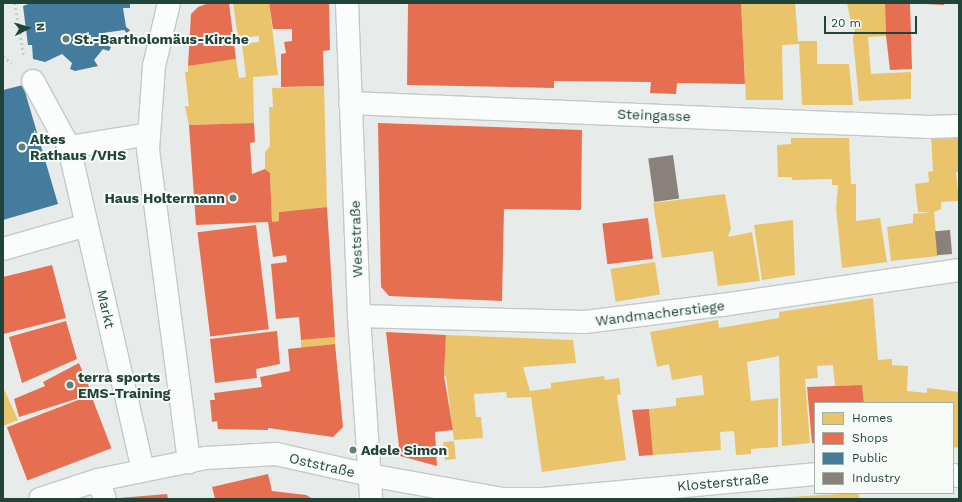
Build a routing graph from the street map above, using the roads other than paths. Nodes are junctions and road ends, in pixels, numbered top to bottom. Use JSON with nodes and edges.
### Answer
{"nodes":[{"id":1,"x":168,"y":3,"type":"edge"},
{"id":2,"x":347,"y":3,"type":"edge"},
{"id":3,"x":33,"y":81,"type":"dead end"},
{"id":4,"x":350,"y":103,"type":"junction"},
{"id":5,"x":959,"y":126,"type":"edge"},
{"id":6,"x":149,"y":134,"type":"junction"},
{"id":7,"x":69,"y":147,"type":"junction"},
{"id":8,"x":87,"y":225,"type":"junction"},
{"id":9,"x":3,"y":249,"type":"edge"},
{"id":10,"x":959,"y":270,"type":"edge"},
{"id":11,"x":359,"y":316,"type":"junction"},
{"id":12,"x":189,"y":462,"type":"junction"},
{"id":13,"x":143,"y":471,"type":"junction"},
{"id":14,"x":814,"y":474,"type":"edge"},
{"id":15,"x":369,"y":475,"type":"junction"},
{"id":16,"x":101,"y":489,"type":"edge"},
{"id":17,"x":40,"y":499,"type":"edge"},
{"id":18,"x":371,"y":499,"type":"edge"},
{"id":19,"x":542,"y":499,"type":"edge"}],
"edges":[{"from":1,"to":6,"type":"street"},
{"from":2,"to":4,"type":"street","name":"Weststraße"},
{"from":3,"to":7,"type":"street","name":"Markt"},
{"from":4,"to":5,"type":"street","name":"Steingasse"},
{"from":4,"to":11,"type":"street","name":"Weststraße"},
{"from":6,"to":7,"type":"street"},
{"from":6,"to":12,"type":"street"},
{"from":7,"to":8,"type":"street","name":"Markt"},
{"from":8,"to":9,"type":"street"},
{"from":8,"to":13,"type":"street","name":"Markt"},
{"from":10,"to":11,"type":"street","name":"Wandmacherstiege"},
{"from":11,"to":15,"type":"street","name":"Weststraße"},
{"from":12,"to":13,"type":"street"},
{"from":12,"to":15,"type":"street","name":"Oststraße"},
{"from":13,"to":16,"type":"street"},
{"from":14,"to":19,"type":"street","name":"Klosterstraße"},
{"from":15,"to":18,"type":"street","name":"Oststraße"},
{"from":15,"to":19,"type":"street","name":"Klosterstraße"},
{"from":16,"to":17,"type":"street"}]}
